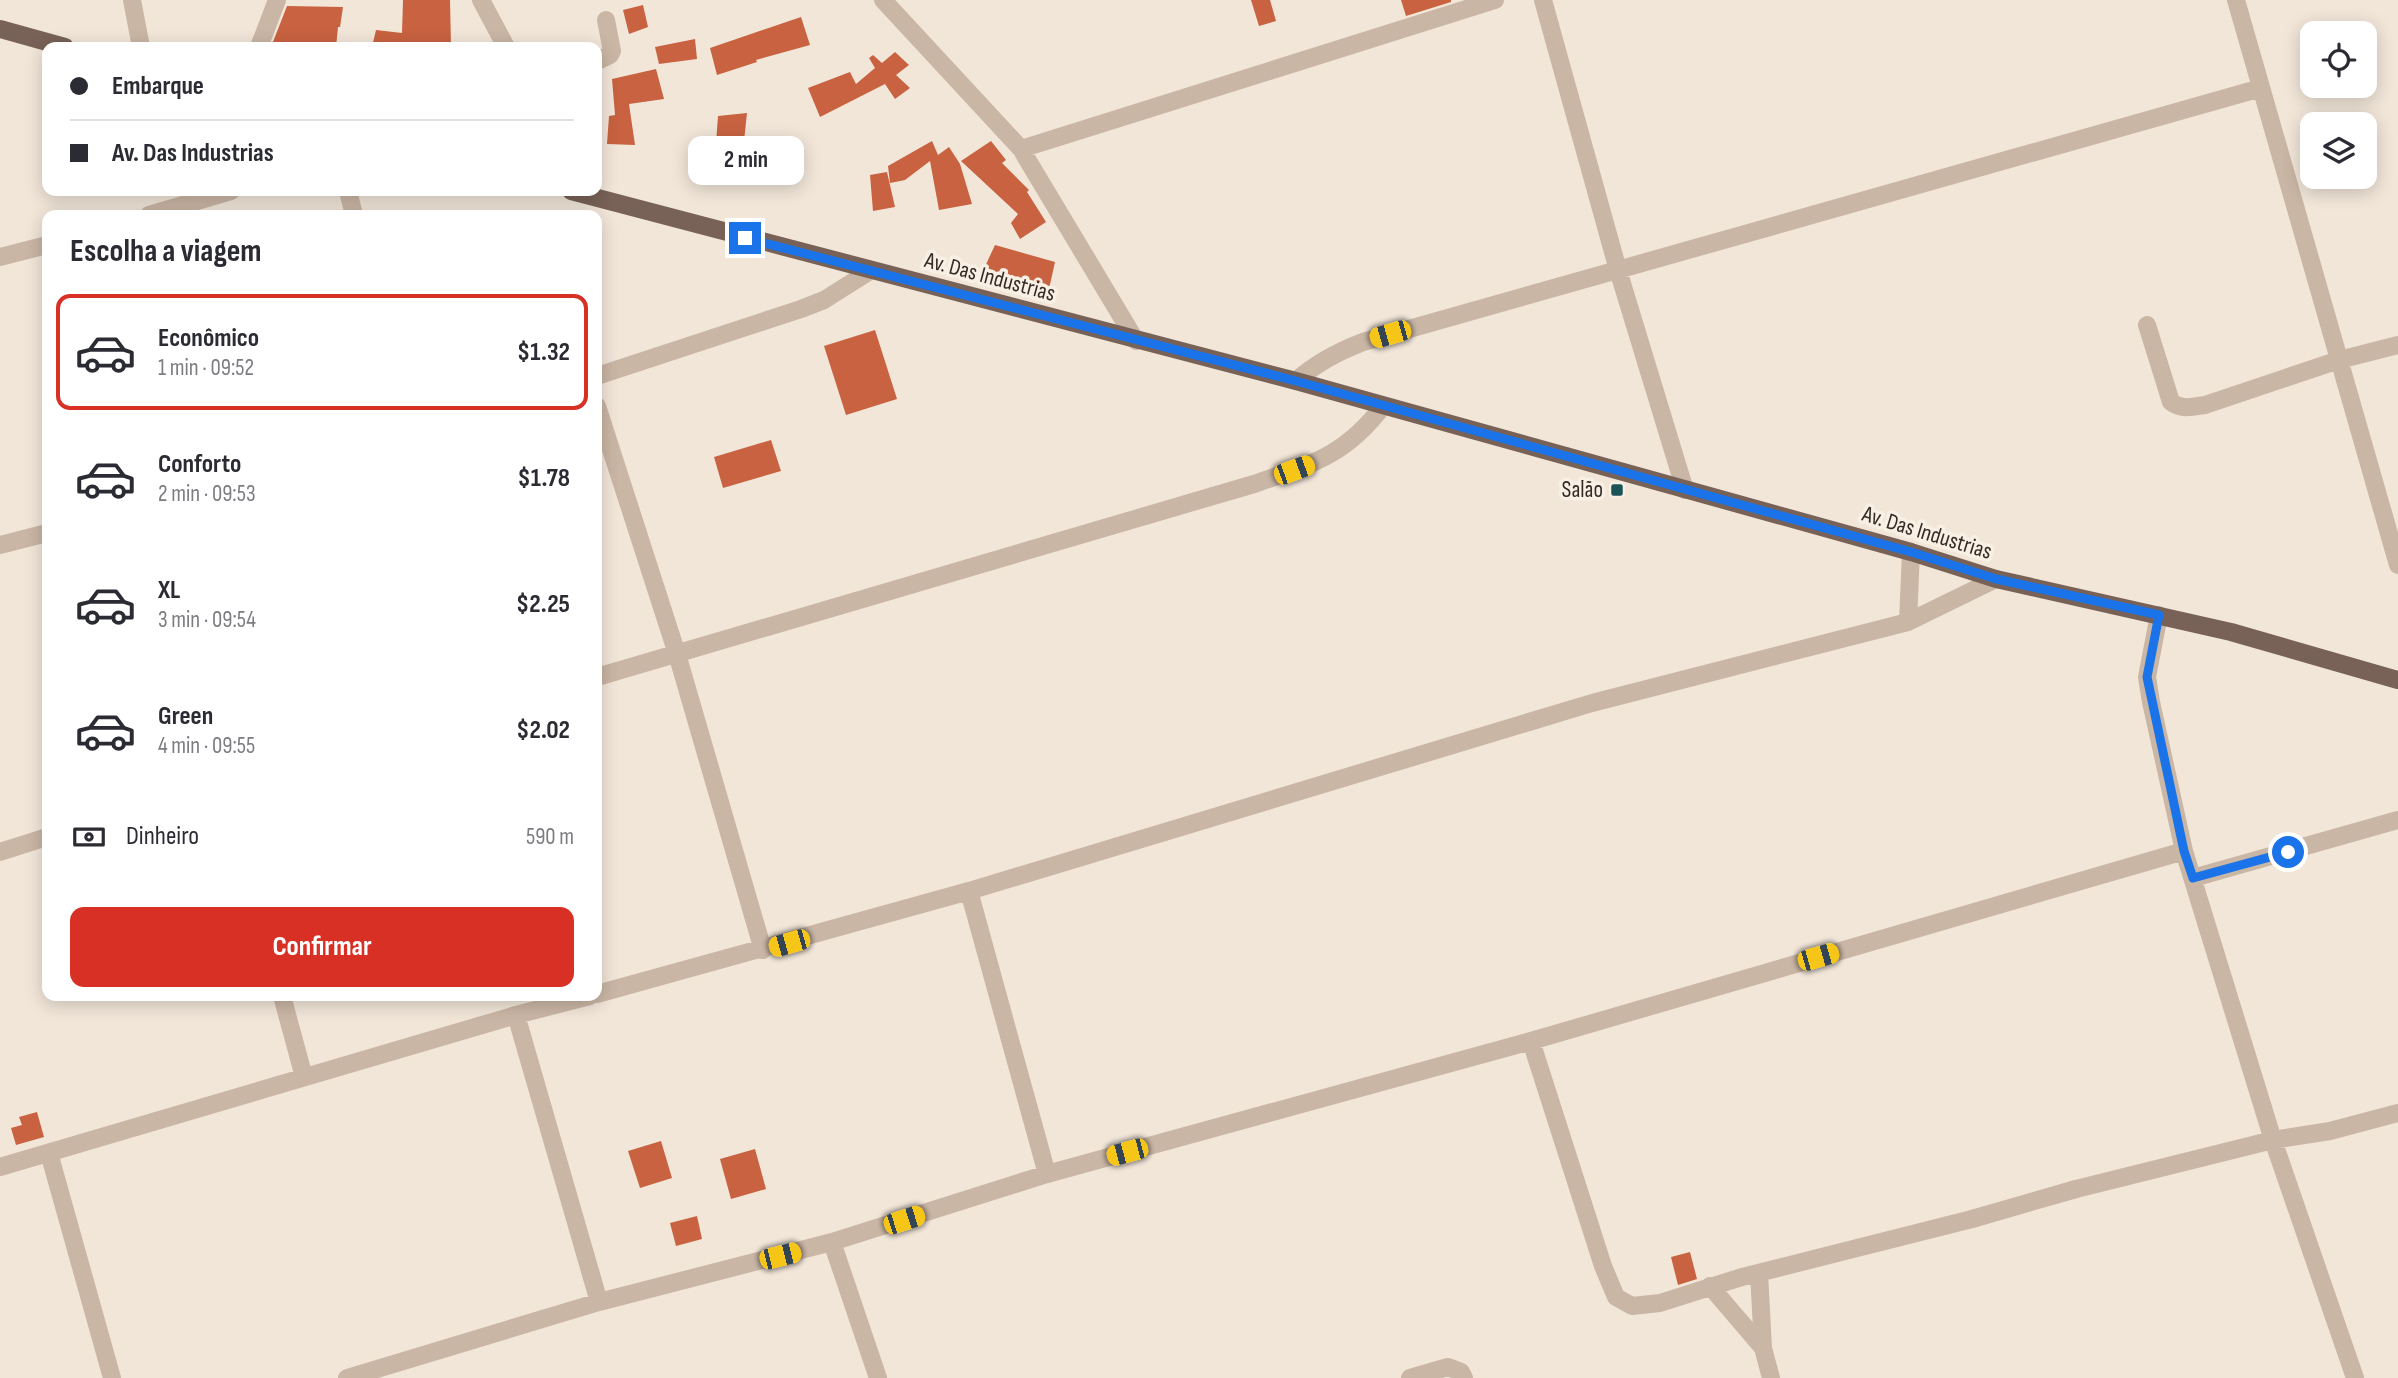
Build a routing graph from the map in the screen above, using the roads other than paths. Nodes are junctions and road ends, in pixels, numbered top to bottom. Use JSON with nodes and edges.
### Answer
{"nodes":[{"id":1,"x":132,"y":0,"type":"edge"},
{"id":2,"x":276,"y":0,"type":"edge"},
{"id":3,"x":481,"y":0,"type":"edge"},
{"id":4,"x":1495,"y":0,"type":"edge"},
{"id":5,"x":1543,"y":0,"type":"edge"},
{"id":6,"x":2236,"y":0,"type":"edge"},
{"id":7,"x":884,"y":1,"type":"edge"},
{"id":8,"x":606,"y":20,"type":"dead end"},
{"id":9,"x":0,"y":29,"type":"edge"},
{"id":10,"x":47,"y":42,"type":"edge"},
{"id":11,"x":140,"y":42,"type":"edge"},
{"id":12,"x":261,"y":42,"type":"edge"},
{"id":13,"x":503,"y":42,"type":"edge"},
{"id":14,"x":602,"y":59,"type":"edge"},
{"id":15,"x":2261,"y":88,"type":"junction"},
{"id":16,"x":1021,"y":149,"type":"junction"},
{"id":17,"x":214,"y":196,"type":"edge"},
{"id":18,"x":590,"y":196,"type":"edge"},
{"id":19,"x":166,"y":210,"type":"edge"},
{"id":20,"x":42,"y":246,"type":"edge"},
{"id":21,"x":0,"y":257,"type":"edge"},
{"id":22,"x":1618,"y":270,"type":"junction"},
{"id":23,"x":870,"y":271,"type":"junction"},
{"id":24,"x":2147,"y":325,"type":"dead end"},
{"id":25,"x":1136,"y":341,"type":"junction"},
{"id":26,"x":2398,"y":345,"type":"edge"},
{"id":27,"x":2339,"y":360,"type":"junction"},
{"id":28,"x":602,"y":374,"type":"edge"},
{"id":29,"x":1296,"y":381,"type":"junction"},
{"id":30,"x":1390,"y":409,"type":"junction"},
{"id":31,"x":602,"y":422,"type":"edge"},
{"id":32,"x":1685,"y":490,"type":"junction"},
{"id":33,"x":42,"y":534,"type":"edge"},
{"id":34,"x":0,"y":545,"type":"edge"},
{"id":35,"x":1911,"y":552,"type":"junction"},
{"id":36,"x":2398,"y":565,"type":"edge"},
{"id":37,"x":1996,"y":579,"type":"junction"},
{"id":38,"x":2159,"y":615,"type":"junction"},
{"id":39,"x":1908,"y":622,"type":"junction"},
{"id":40,"x":677,"y":654,"type":"junction"},
{"id":41,"x":602,"y":676,"type":"edge"},
{"id":42,"x":2398,"y":680,"type":"edge"},
{"id":43,"x":2398,"y":820,"type":"edge"},
{"id":44,"x":42,"y":839,"type":"edge"},
{"id":45,"x":2184,"y":851,"type":"junction"},
{"id":46,"x":0,"y":852,"type":"edge"},
{"id":47,"x":2193,"y":878,"type":"junction"},
{"id":48,"x":969,"y":891,"type":"junction"},
{"id":49,"x":763,"y":950,"type":"junction"},
{"id":50,"x":602,"y":993,"type":"edge"},
{"id":51,"x":283,"y":1001,"type":"edge"},
{"id":52,"x":571,"y":1001,"type":"edge"},
{"id":53,"x":516,"y":1015,"type":"junction"},
{"id":54,"x":1531,"y":1041,"type":"junction"},
{"id":55,"x":304,"y":1077,"type":"junction"},
{"id":56,"x":2398,"y":1114,"type":"edge"},
{"id":57,"x":2273,"y":1140,"type":"junction"},
{"id":58,"x":49,"y":1153,"type":"junction"},
{"id":59,"x":0,"y":1167,"type":"edge"},
{"id":60,"x":1046,"y":1174,"type":"junction"},
{"id":61,"x":832,"y":1242,"type":"junction"},
{"id":62,"x":1759,"y":1273,"type":"junction"},
{"id":63,"x":1710,"y":1286,"type":"junction"},
{"id":64,"x":599,"y":1302,"type":"junction"},
{"id":65,"x":1763,"y":1348,"type":"junction"},
{"id":66,"x":111,"y":1378,"type":"edge"},
{"id":67,"x":347,"y":1378,"type":"edge"},
{"id":68,"x":877,"y":1378,"type":"edge"},
{"id":69,"x":1410,"y":1378,"type":"edge"},
{"id":70,"x":1464,"y":1378,"type":"edge"},
{"id":71,"x":1771,"y":1378,"type":"edge"},
{"id":72,"x":2355,"y":1378,"type":"edge"}],
"edges":[{"from":1,"to":11,"type":"street"},
{"from":2,"to":12,"type":"street"},
{"from":3,"to":13,"type":"street"},
{"from":4,"to":16,"type":"street"},
{"from":5,"to":22,"type":"street"},
{"from":6,"to":15,"type":"street"},
{"from":7,"to":16,"type":"street"},
{"from":8,"to":14,"type":"street"},
{"from":9,"to":10,"type":"main road"},
{"from":15,"to":22,"type":"street"},
{"from":15,"to":27,"type":"street"},
{"from":16,"to":25,"type":"street"},
{"from":17,"to":19,"type":"street"},
{"from":18,"to":23,"type":"main road","name":"Av. Das Industrias"},
{"from":20,"to":21,"type":"street"},
{"from":22,"to":29,"type":"street"},
{"from":22,"to":32,"type":"street"},
{"from":23,"to":25,"type":"main road","name":"Av. Das Industrias"},
{"from":23,"to":28,"type":"street"},
{"from":24,"to":27,"type":"street"},
{"from":25,"to":29,"type":"main road","name":"Av. Das Industrias"},
{"from":26,"to":27,"type":"street"},
{"from":27,"to":36,"type":"street"},
{"from":29,"to":30,"type":"main road","name":"Av. Das Industrias"},
{"from":30,"to":32,"type":"main road","name":"Av. Das Industrias"},
{"from":30,"to":40,"type":"street"},
{"from":31,"to":40,"type":"street"},
{"from":32,"to":35,"type":"main road","name":"Av. Das Industrias"},
{"from":33,"to":34,"type":"street"},
{"from":35,"to":37,"type":"main road","name":"Av. Das Industrias"},
{"from":35,"to":39,"type":"street"},
{"from":37,"to":38,"type":"main road","name":"Av. Das Industrias"},
{"from":37,"to":39,"type":"street"},
{"from":38,"to":42,"type":"main road","name":"Av. Das Industrias"},
{"from":38,"to":45,"type":"street"},
{"from":39,"to":48,"type":"street"},
{"from":40,"to":41,"type":"street"},
{"from":40,"to":49,"type":"street"},
{"from":43,"to":47,"type":"street"},
{"from":44,"to":46,"type":"street"},
{"from":45,"to":47,"type":"street"},
{"from":45,"to":54,"type":"street"},
{"from":47,"to":57,"type":"street"},
{"from":48,"to":49,"type":"street"},
{"from":48,"to":60,"type":"street"},
{"from":49,"to":50,"type":"street"},
{"from":51,"to":55,"type":"street"},
{"from":52,"to":53,"type":"street"},
{"from":53,"to":55,"type":"street"},
{"from":53,"to":64,"type":"street"},
{"from":54,"to":60,"type":"street"},
{"from":54,"to":63,"type":"street"},
{"from":55,"to":58,"type":"street"},
{"from":56,"to":57,"type":"street"},
{"from":57,"to":62,"type":"street"},
{"from":57,"to":72,"type":"street"},
{"from":58,"to":59,"type":"street"},
{"from":58,"to":66,"type":"street"},
{"from":60,"to":61,"type":"street"},
{"from":61,"to":64,"type":"street"},
{"from":61,"to":68,"type":"street"},
{"from":62,"to":63,"type":"street"},
{"from":62,"to":65,"type":"street"},
{"from":63,"to":65,"type":"street"},
{"from":64,"to":67,"type":"street"},
{"from":65,"to":71,"type":"street"},
{"from":69,"to":70,"type":"street"}]}
